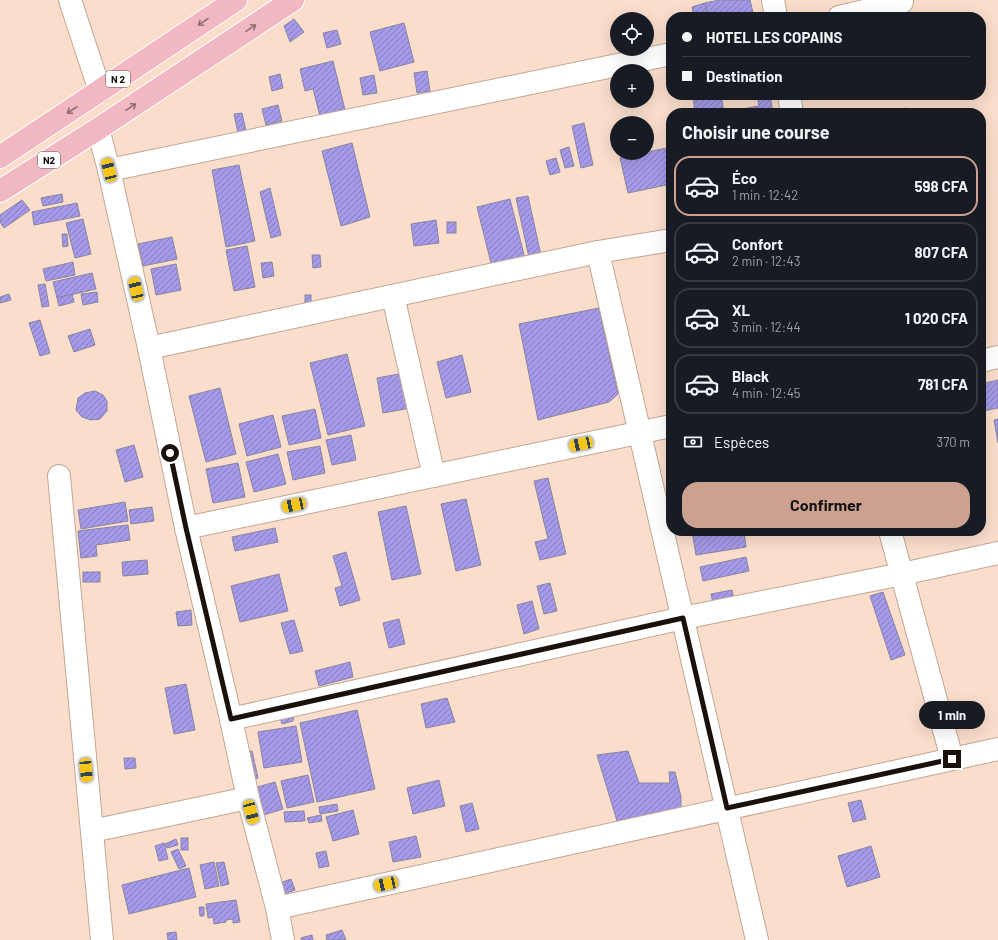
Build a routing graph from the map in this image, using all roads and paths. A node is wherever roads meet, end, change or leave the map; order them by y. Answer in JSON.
{"nodes":[{"id":1,"x":70,"y":0,"type":"edge"},
{"id":2,"x":236,"y":0,"type":"edge"},
{"id":3,"x":293,"y":0,"type":"edge"},
{"id":4,"x":773,"y":0,"type":"edge"},
{"id":5,"x":902,"y":2,"type":"dead end"},
{"id":6,"x":775,"y":12,"type":"edge"},
{"id":7,"x":860,"y":12,"type":"edge"},
{"id":8,"x":666,"y":55,"type":"edge"},
{"id":9,"x":100,"y":91,"type":"junction"},
{"id":10,"x":98,"y":129,"type":"junction"},
{"id":11,"x":0,"y":157,"type":"edge"},
{"id":12,"x":109,"y":170,"type":"junction"},
{"id":13,"x":0,"y":191,"type":"edge"},
{"id":14,"x":666,"y":241,"type":"edge"},
{"id":15,"x":598,"y":252,"type":"junction"},
{"id":16,"x":393,"y":296,"type":"junction"},
{"id":17,"x":149,"y":348,"type":"junction"},
{"id":18,"x":998,"y":357,"type":"edge"},
{"id":19,"x":986,"y":360,"type":"edge"},
{"id":20,"x":666,"y":427,"type":"edge"},
{"id":21,"x":640,"y":432,"type":"junction"},
{"id":22,"x":59,"y":476,"type":"dead end"},
{"id":23,"x":434,"y":476,"type":"junction"},
{"id":24,"x":186,"y":528,"type":"junction"},
{"id":25,"x":891,"y":536,"type":"edge"},
{"id":26,"x":998,"y":553,"type":"edge"},
{"id":27,"x":902,"y":574,"type":"junction"},
{"id":28,"x":683,"y":618,"type":"junction"},
{"id":29,"x":231,"y":719,"type":"junction"},
{"id":30,"x":998,"y":749,"type":"edge"},
{"id":31,"x":952,"y":759,"type":"junction"},
{"id":32,"x":248,"y":798,"type":"junction"},
{"id":33,"x":727,"y":808,"type":"junction"},
{"id":34,"x":92,"y":832,"type":"junction"},
{"id":35,"x":277,"y":908,"type":"junction"},
{"id":36,"x":102,"y":940,"type":"edge"},
{"id":37,"x":283,"y":940,"type":"edge"},
{"id":38,"x":757,"y":940,"type":"edge"}],
"edges":[{"from":1,"to":9,"type":"street"},
{"from":2,"to":9,"type":"highway","number":"N 2","one_way":true},
{"from":10,"to":3,"type":"highway","one_way":true},
{"from":4,"to":6,"type":"street"},
{"from":5,"to":7,"type":"street"},
{"from":8,"to":12,"type":"street"},
{"from":9,"to":11,"type":"highway","number":"N 2","one_way":true},
{"from":10,"to":12,"type":"street"},
{"from":10,"to":13,"type":"highway","number":"N2"},
{"from":12,"to":17,"type":"street"},
{"from":14,"to":15,"type":"street"},
{"from":15,"to":16,"type":"street"},
{"from":15,"to":21,"type":"street"},
{"from":16,"to":17,"type":"street"},
{"from":16,"to":23,"type":"street"},
{"from":17,"to":24,"type":"street"},
{"from":18,"to":19,"type":"street"},
{"from":20,"to":21,"type":"street"},
{"from":21,"to":23,"type":"street"},
{"from":21,"to":28,"type":"street"},
{"from":22,"to":34,"type":"street"},
{"from":23,"to":24,"type":"street"},
{"from":24,"to":29,"type":"street"},
{"from":25,"to":27,"type":"street"},
{"from":26,"to":27,"type":"street"},
{"from":27,"to":28,"type":"street"},
{"from":27,"to":31,"type":"street"},
{"from":28,"to":29,"type":"street"},
{"from":28,"to":33,"type":"street"},
{"from":29,"to":32,"type":"street"},
{"from":30,"to":31,"type":"street"},
{"from":31,"to":33,"type":"street"},
{"from":32,"to":34,"type":"street"},
{"from":32,"to":35,"type":"street"},
{"from":33,"to":35,"type":"street"},
{"from":33,"to":38,"type":"street"},
{"from":34,"to":36,"type":"street"},
{"from":35,"to":37,"type":"street"}]}
